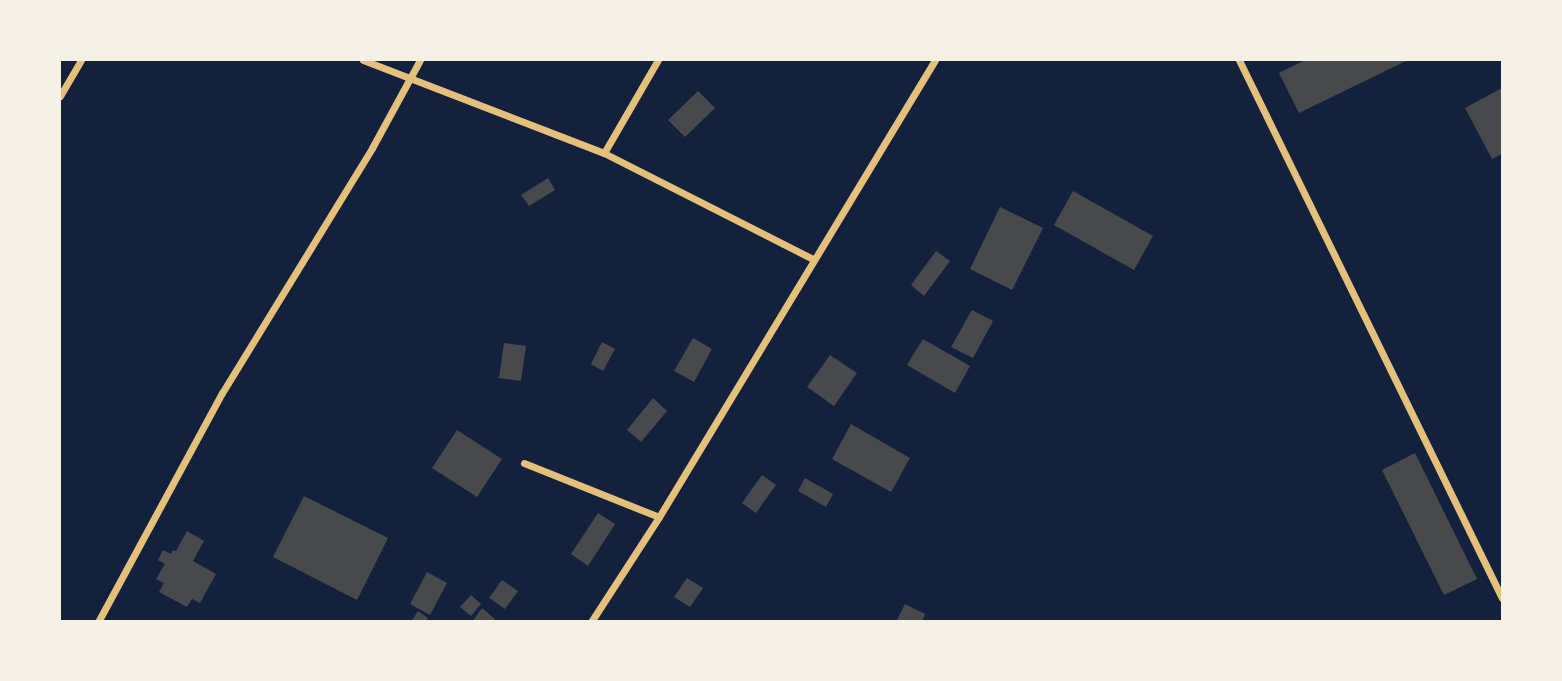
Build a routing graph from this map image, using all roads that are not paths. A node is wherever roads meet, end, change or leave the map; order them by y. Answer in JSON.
{"nodes":[{"id":1,"x":81,"y":60,"type":"edge"},
{"id":2,"x":363,"y":60,"type":"edge"},
{"id":3,"x":421,"y":60,"type":"edge"},
{"id":4,"x":658,"y":60,"type":"edge"},
{"id":5,"x":935,"y":60,"type":"edge"},
{"id":6,"x":1239,"y":60,"type":"edge"},
{"id":7,"x":408,"y":79,"type":"junction"},
{"id":8,"x":60,"y":96,"type":"edge"},
{"id":9,"x":604,"y":153,"type":"junction"},
{"id":10,"x":813,"y":259,"type":"junction"},
{"id":11,"x":524,"y":463,"type":"dead end"},
{"id":12,"x":659,"y":517,"type":"junction"},
{"id":13,"x":1503,"y":598,"type":"edge"},
{"id":14,"x":98,"y":621,"type":"edge"},
{"id":15,"x":591,"y":621,"type":"edge"}],
"edges":[{"from":1,"to":8,"type":"street"},
{"from":2,"to":7,"type":"street"},
{"from":3,"to":7,"type":"street"},
{"from":4,"to":9,"type":"street"},
{"from":5,"to":10,"type":"street"},
{"from":6,"to":13,"type":"street"},
{"from":7,"to":9,"type":"street"},
{"from":7,"to":14,"type":"street"},
{"from":9,"to":10,"type":"street"},
{"from":10,"to":12,"type":"street"},
{"from":11,"to":12,"type":"street"},
{"from":12,"to":15,"type":"street"}]}
